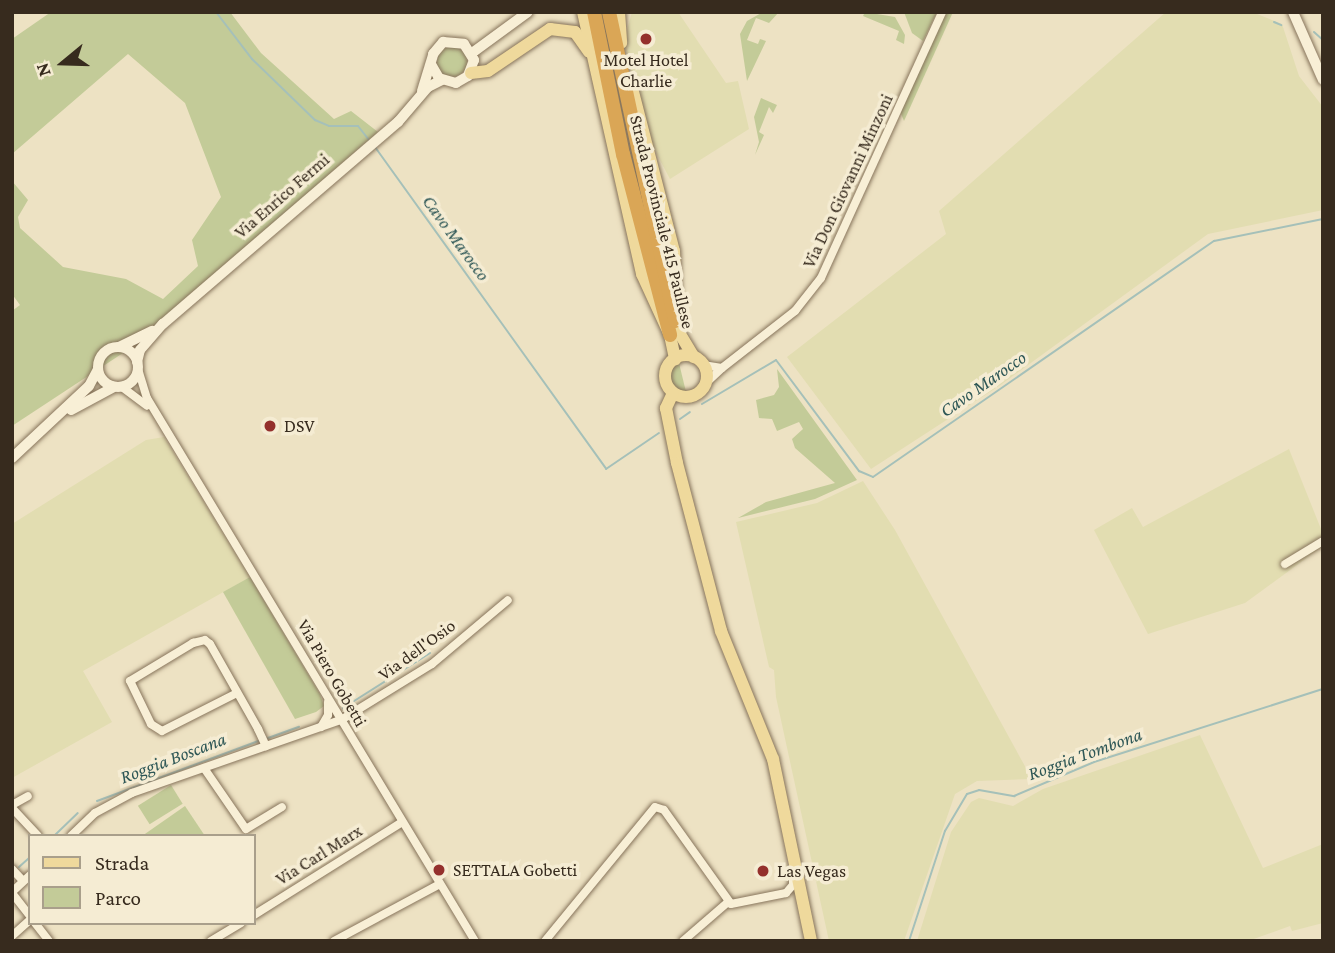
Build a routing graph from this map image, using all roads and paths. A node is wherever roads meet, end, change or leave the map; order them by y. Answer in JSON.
{"nodes":[{"id":1,"x":528,"y":12,"type":"edge"},
{"id":2,"x":619,"y":12,"type":"edge"},
{"id":3,"x":942,"y":12,"type":"edge"},
{"id":4,"x":595,"y":13,"type":"edge"},
{"id":5,"x":1294,"y":16,"type":"edge"},
{"id":6,"x":472,"y":53,"type":"junction"},
{"id":7,"x":594,"y":60,"type":"junction"},
{"id":8,"x":431,"y":64,"type":"junction"},
{"id":9,"x":471,"y":73,"type":"junction"},
{"id":10,"x":442,"y":80,"type":"junction"},
{"id":11,"x":1323,"y":80,"type":"edge"},
{"id":12,"x":421,"y":94,"type":"junction"},
{"id":13,"x":163,"y":324,"type":"junction"},
{"id":14,"x":673,"y":332,"type":"junction"},
{"id":15,"x":119,"y":347,"type":"junction"},
{"id":16,"x":675,"y":359,"type":"junction"},
{"id":17,"x":698,"y":361,"type":"junction"},
{"id":18,"x":138,"y":366,"type":"junction"},
{"id":19,"x":722,"y":368,"type":"junction"},
{"id":20,"x":98,"y":369,"type":"junction"},
{"id":21,"x":706,"y":383,"type":"junction"},
{"id":22,"x":118,"y":387,"type":"junction"},
{"id":23,"x":673,"y":393,"type":"junction"},
{"id":24,"x":161,"y":421,"type":"junction"},
{"id":25,"x":49,"y":426,"type":"junction"},
{"id":26,"x":12,"y":458,"type":"edge"},
{"id":27,"x":1323,"y":541,"type":"edge"},
{"id":28,"x":1285,"y":564,"type":"dead end"},
{"id":29,"x":508,"y":600,"type":"dead end"},
{"id":30,"x":237,"y":693,"type":"junction"},
{"id":31,"x":325,"y":693,"type":"junction"},
{"id":32,"x":341,"y":720,"type":"junction"},
{"id":33,"x":321,"y":727,"type":"junction"},
{"id":34,"x":266,"y":746,"type":"junction"},
{"id":35,"x":204,"y":768,"type":"junction"},
{"id":36,"x":28,"y":796,"type":"dead end"},
{"id":37,"x":12,"y":807,"type":"edge"},
{"id":38,"x":282,"y":807,"type":"dead end"},
{"id":39,"x":402,"y":822,"type":"junction"},
{"id":40,"x":35,"y":834,"type":"edge"},
{"id":41,"x":74,"y":834,"type":"edge"},
{"id":42,"x":792,"y":848,"type":"junction"},
{"id":43,"x":12,"y":869,"type":"edge"},
{"id":44,"x":27,"y":878,"type":"edge"},
{"id":45,"x":440,"y":884,"type":"junction"},
{"id":46,"x":12,"y":893,"type":"edge"},
{"id":47,"x":786,"y":893,"type":"junction"},
{"id":48,"x":728,"y":902,"type":"junction"},
{"id":49,"x":256,"y":914,"type":"edge"},
{"id":50,"x":28,"y":915,"type":"edge"},
{"id":51,"x":28,"y":920,"type":"edge"},
{"id":52,"x":37,"y":925,"type":"edge"},
{"id":53,"x":238,"y":925,"type":"edge"},
{"id":54,"x":12,"y":936,"type":"edge"},
{"id":55,"x":49,"y":941,"type":"edge"},
{"id":56,"x":211,"y":941,"type":"edge"},
{"id":57,"x":334,"y":941,"type":"edge"},
{"id":58,"x":475,"y":941,"type":"edge"},
{"id":59,"x":545,"y":941,"type":"edge"},
{"id":60,"x":683,"y":941,"type":"edge"},
{"id":61,"x":811,"y":941,"type":"edge"}],
"edges":[{"from":1,"to":6,"type":"main road"},
{"from":2,"to":14,"type":"main road"},
{"from":3,"to":19,"type":"street","name":"Via Don Giovanni Minzoni"},
{"from":4,"to":7,"type":"main road"},
{"from":4,"to":14,"type":"highway","name":"Strada Provinciale 415 Paullese"},
{"from":5,"to":11,"type":"main road"},
{"from":6,"to":8,"type":"main road"},
{"from":6,"to":9,"type":"main road"},
{"from":7,"to":9,"type":"main road"},
{"from":7,"to":14,"type":"main road"},
{"from":8,"to":10,"type":"main road"},
{"from":8,"to":12,"type":"main road","name":"Via Enrico Fermi"},
{"from":9,"to":10,"type":"main road"},
{"from":10,"to":12,"type":"main road","name":"Via Enrico Fermi"},
{"from":12,"to":13,"type":"main road","name":"Via Enrico Fermi"},
{"from":13,"to":15,"type":"main road"},
{"from":13,"to":18,"type":"main road"},
{"from":14,"to":16,"type":"main road","name":"Strada Provinciale 415 Paullese"},
{"from":14,"to":17,"type":"main road","name":"Strada Provinciale 415 Paullese"},
{"from":15,"to":18,"type":"main road"},
{"from":15,"to":20,"type":"main road"},
{"from":16,"to":17,"type":"main road"},
{"from":16,"to":23,"type":"main road"},
{"from":17,"to":19,"type":"street"},
{"from":17,"to":21,"type":"main road"},
{"from":18,"to":22,"type":"main road"},
{"from":18,"to":24,"type":"street"},
{"from":19,"to":21,"type":"street","name":"Via Don Giovanni Minzoni"},
{"from":20,"to":22,"type":"main road"},
{"from":20,"to":25,"type":"main road"},
{"from":21,"to":23,"type":"main road"},
{"from":22,"to":24,"type":"street"},
{"from":22,"to":25,"type":"main road"},
{"from":23,"to":42,"type":"main road"},
{"from":24,"to":31,"type":"street","name":"Via Piero Gobetti"},
{"from":25,"to":26,"type":"main road"},
{"from":27,"to":28,"type":"street"},
{"from":29,"to":32,"type":"street","name":"Via dell'Osio"},
{"from":30,"to":30,"type":"street"},
{"from":30,"to":34,"type":"street"},
{"from":31,"to":32,"type":"street","name":"Via Piero Gobetti"},
{"from":31,"to":33,"type":"street"},
{"from":32,"to":33,"type":"street","name":"Via dell'Osio"},
{"from":32,"to":39,"type":"street","name":"Via Piero Gobetti"},
{"from":33,"to":34,"type":"street","name":"Via dell'Osio"},
{"from":34,"to":35,"type":"street","name":"Via dell'Osio"},
{"from":35,"to":38,"type":"street"},
{"from":35,"to":41,"type":"street","name":"Via dell'Osio"},
{"from":36,"to":37,"type":"street"},
{"from":37,"to":40,"type":"street"},
{"from":39,"to":45,"type":"street","name":"Via Piero Gobetti"},
{"from":39,"to":49,"type":"street","name":"Via Carl Marx"},
{"from":42,"to":47,"type":"street"},
{"from":42,"to":61,"type":"main road"},
{"from":43,"to":44,"type":"street"},
{"from":44,"to":46,"type":"street"},
{"from":45,"to":57,"type":"street"},
{"from":45,"to":58,"type":"street","name":"Via Piero Gobetti"},
{"from":46,"to":50,"type":"street"},
{"from":47,"to":48,"type":"street"},
{"from":47,"to":61,"type":"street"},
{"from":48,"to":59,"type":"street"},
{"from":48,"to":60,"type":"street"},
{"from":51,"to":54,"type":"street"},
{"from":52,"to":55,"type":"street"},
{"from":53,"to":56,"type":"street"}]}
